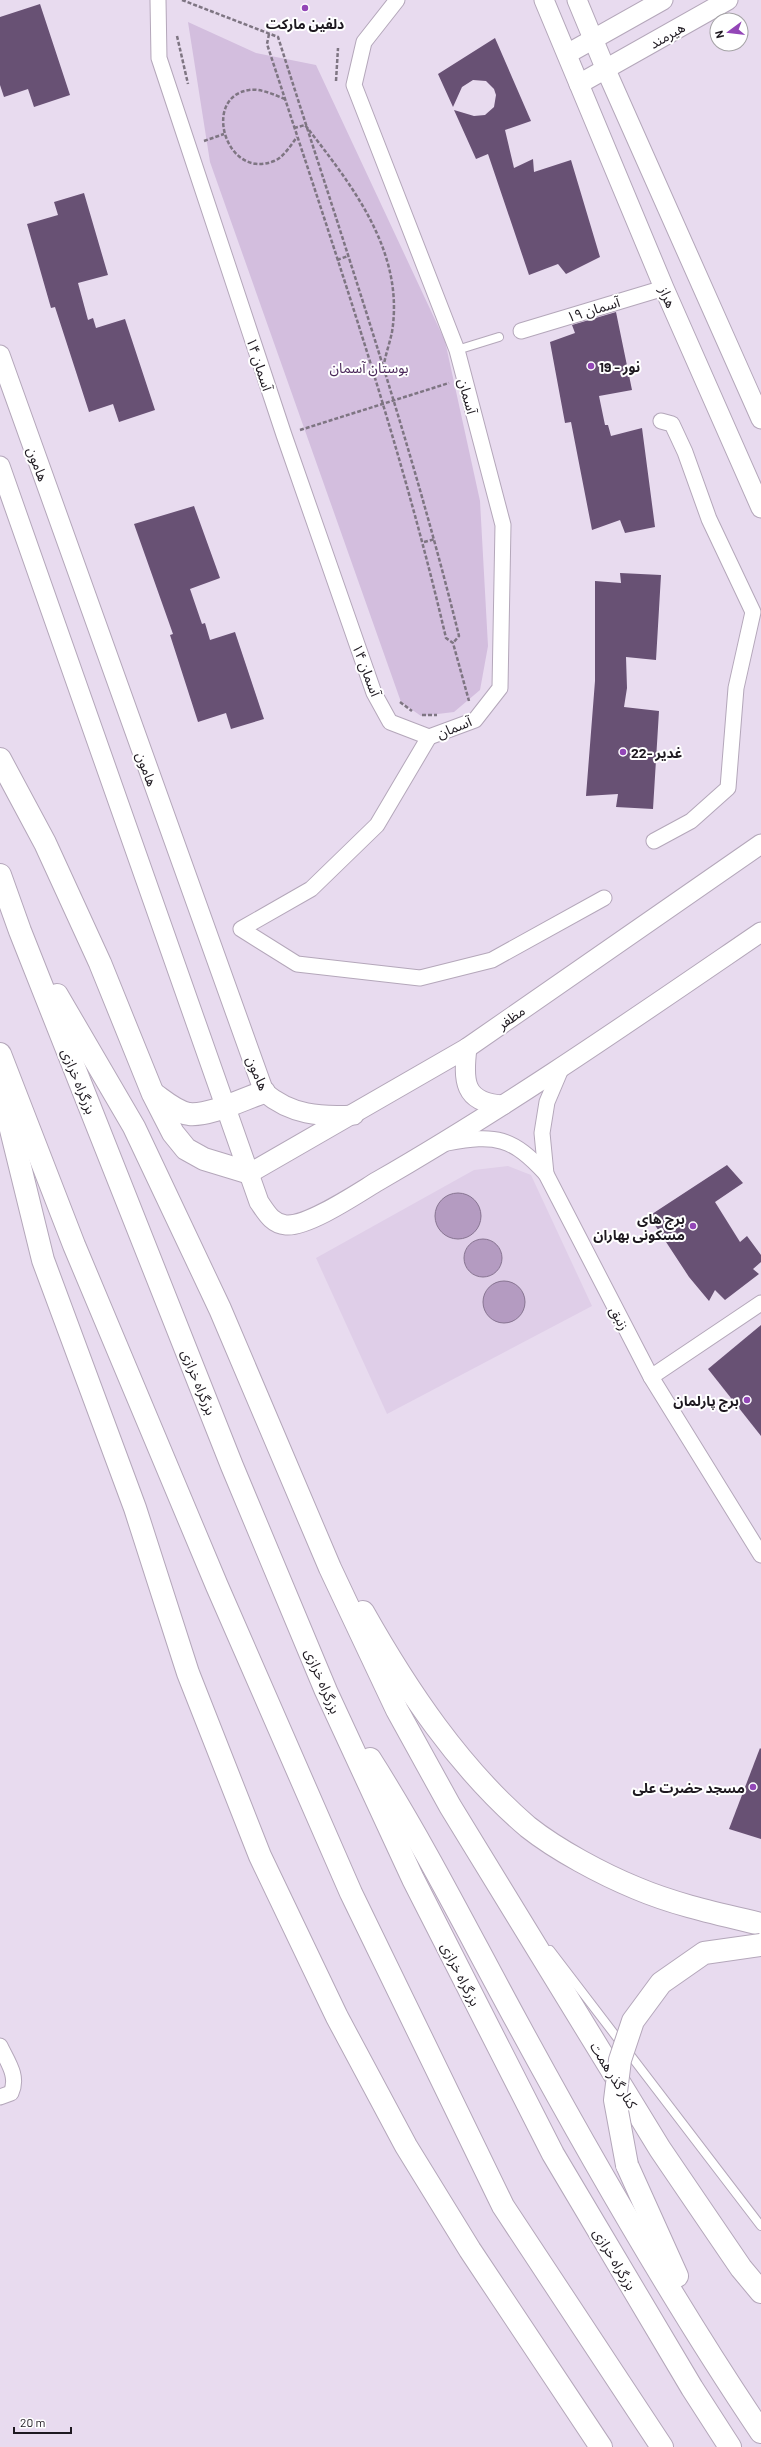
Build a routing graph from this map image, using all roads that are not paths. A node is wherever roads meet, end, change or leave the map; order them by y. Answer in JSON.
{"nodes":[{"id":1,"x":158,"y":0,"type":"edge"},
{"id":2,"x":397,"y":0,"type":"edge"},
{"id":3,"x":544,"y":0,"type":"edge"},
{"id":4,"x":578,"y":0,"type":"edge"},
{"id":5,"x":662,"y":0,"type":"edge"},
{"id":6,"x":728,"y":0,"type":"edge"},
{"id":7,"x":595,"y":40,"type":"junction"},
{"id":8,"x":567,"y":54,"type":"junction"},
{"id":9,"x":606,"y":70,"type":"junction"},
{"id":10,"x":579,"y":84,"type":"junction"},
{"id":11,"x":664,"y":288,"type":"junction"},
{"id":12,"x":522,"y":331,"type":"dead end"},
{"id":13,"x":499,"y":337,"type":"dead end"},
{"id":14,"x":456,"y":350,"type":"junction"},
{"id":15,"x":0,"y":355,"type":"edge"},
{"id":16,"x":761,"y":420,"type":"edge"},
{"id":17,"x":661,"y":421,"type":"dead end"},
{"id":18,"x":0,"y":466,"type":"edge"},
{"id":19,"x":761,"y":508,"type":"edge"},
{"id":20,"x":758,"y":610,"type":"edge"},
{"id":21,"x":390,"y":722,"type":"joint"},
{"id":22,"x":429,"y":737,"type":"junction"},
{"id":23,"x":0,"y":760,"type":"edge"},
{"id":24,"x":654,"y":841,"type":"dead end"},
{"id":25,"x":761,"y":844,"type":"edge"},
{"id":26,"x":0,"y":875,"type":"edge"},
{"id":27,"x":604,"y":898,"type":"dead end"},
{"id":28,"x":20,"y":931,"type":"junction"},
{"id":29,"x":761,"y":932,"type":"edge"},
{"id":30,"x":467,"y":1048,"type":"junction"},
{"id":31,"x":0,"y":1054,"type":"edge"},
{"id":32,"x":561,"y":1069,"type":"junction"},
{"id":33,"x":0,"y":1084,"type":"edge"},
{"id":34,"x":264,"y":1092,"type":"junction"},
{"id":35,"x":153,"y":1094,"type":"junction"},
{"id":36,"x":226,"y":1105,"type":"junction"},
{"id":37,"x":503,"y":1106,"type":"junction"},
{"id":38,"x":354,"y":1115,"type":"junction"},
{"id":39,"x":445,"y":1143,"type":"junction"},
{"id":40,"x":250,"y":1173,"type":"junction"},
{"id":41,"x":546,"y":1174,"type":"junction"},
{"id":42,"x":761,"y":1303,"type":"edge"},
{"id":43,"x":651,"y":1377,"type":"junction"},
{"id":44,"x":294,"y":1485,"type":"junction"},
{"id":45,"x":761,"y":1555,"type":"edge"},
{"id":46,"x":326,"y":1691,"type":"junction"},
{"id":47,"x":494,"y":1878,"type":"junction"},
{"id":48,"x":761,"y":1924,"type":"edge"},
{"id":49,"x":761,"y":1946,"type":"edge"},
{"id":50,"x":0,"y":2046,"type":"edge"},
{"id":51,"x":0,"y":2097,"type":"edge"},
{"id":52,"x":761,"y":2226,"type":"edge"},
{"id":53,"x":741,"y":2268,"type":"junction"},
{"id":54,"x":761,"y":2289,"type":"edge"},
{"id":55,"x":761,"y":2292,"type":"edge"},
{"id":56,"x":720,"y":2372,"type":"junction"},
{"id":57,"x":761,"y":2432,"type":"edge"},
{"id":58,"x":601,"y":2447,"type":"edge"},
{"id":59,"x":662,"y":2447,"type":"edge"},
{"id":60,"x":730,"y":2447,"type":"edge"}],
"edges":[{"from":1,"to":21,"type":"street","name":"آسمان ۱۴"},
{"from":2,"to":14,"type":"street","name":"آسمان"},
{"from":3,"to":8,"type":"street","name":"هراز"},
{"from":4,"to":7,"type":"street"},
{"from":5,"to":7,"type":"street"},
{"from":6,"to":9,"type":"street","name":"هیرمند"},
{"from":7,"to":8,"type":"street"},
{"from":7,"to":9,"type":"street"},
{"from":8,"to":10,"type":"street","name":"هراز"},
{"from":9,"to":10,"type":"street"},
{"from":9,"to":16,"type":"street"},
{"from":10,"to":11,"type":"street","name":"هراز"},
{"from":11,"to":12,"type":"street","name":"آسمان ۱۹"},
{"from":11,"to":19,"type":"street","name":"هراز"},
{"from":13,"to":14,"type":"lane"},
{"from":14,"to":22,"type":"street","name":"آسمان"},
{"from":15,"to":34,"type":"street","name":"هامون"},
{"from":17,"to":20,"type":"street"},
{"from":18,"to":36,"type":"street"},
{"from":20,"to":24,"type":"street"},
{"from":21,"to":22,"type":"street","name":"آسمان"},
{"from":22,"to":27,"type":"street"},
{"from":23,"to":35,"type":"highway"},
{"from":25,"to":30,"type":"street","name":"مظفر"},
{"from":26,"to":28,"type":"highway","name":"بزرگراه خرازی"},
{"from":28,"to":44,"type":"highway"},
{"from":28,"to":46,"type":"highway","name":"بزرگراه خرازی"},
{"from":29,"to":32,"type":"street"},
{"from":30,"to":37,"type":"street"},
{"from":30,"to":38,"type":"street","name":"مظفر"},
{"from":31,"to":59,"type":"highway"},
{"from":32,"to":37,"type":"street"},
{"from":32,"to":41,"type":"street"},
{"from":33,"to":58,"type":"highway"},
{"from":34,"to":36,"type":"highway"},
{"from":34,"to":38,"type":"street","name":"هامون"},
{"from":35,"to":36,"type":"highway"},
{"from":35,"to":40,"type":"highway"},
{"from":36,"to":40,"type":"street"},
{"from":37,"to":39,"type":"street"},
{"from":38,"to":40,"type":"street","name":"مظفر"},
{"from":39,"to":40,"type":"street"},
{"from":39,"to":41,"type":"street","name":"زنبق"},
{"from":41,"to":43,"type":"street","name":"زنبق"},
{"from":42,"to":43,"type":"street"},
{"from":43,"to":45,"type":"street","name":"زنبق"},
{"from":44,"to":47,"type":"highway","name":"کنار گذر همت"},
{"from":44,"to":48,"type":"highway"},
{"from":46,"to":56,"type":"highway"},
{"from":46,"to":60,"type":"highway","name":"بزرگراه خرازی"},
{"from":47,"to":52,"type":"lane"},
{"from":47,"to":53,"type":"highway","name":"کنار گذر همت"},
{"from":49,"to":56,"type":"highway","bridge":true},
{"from":50,"to":51,"type":"street"},
{"from":53,"to":54,"type":"lane"},
{"from":53,"to":55,"type":"highway","name":"کنار گذر همت"},
{"from":56,"to":57,"type":"highway"}]}
